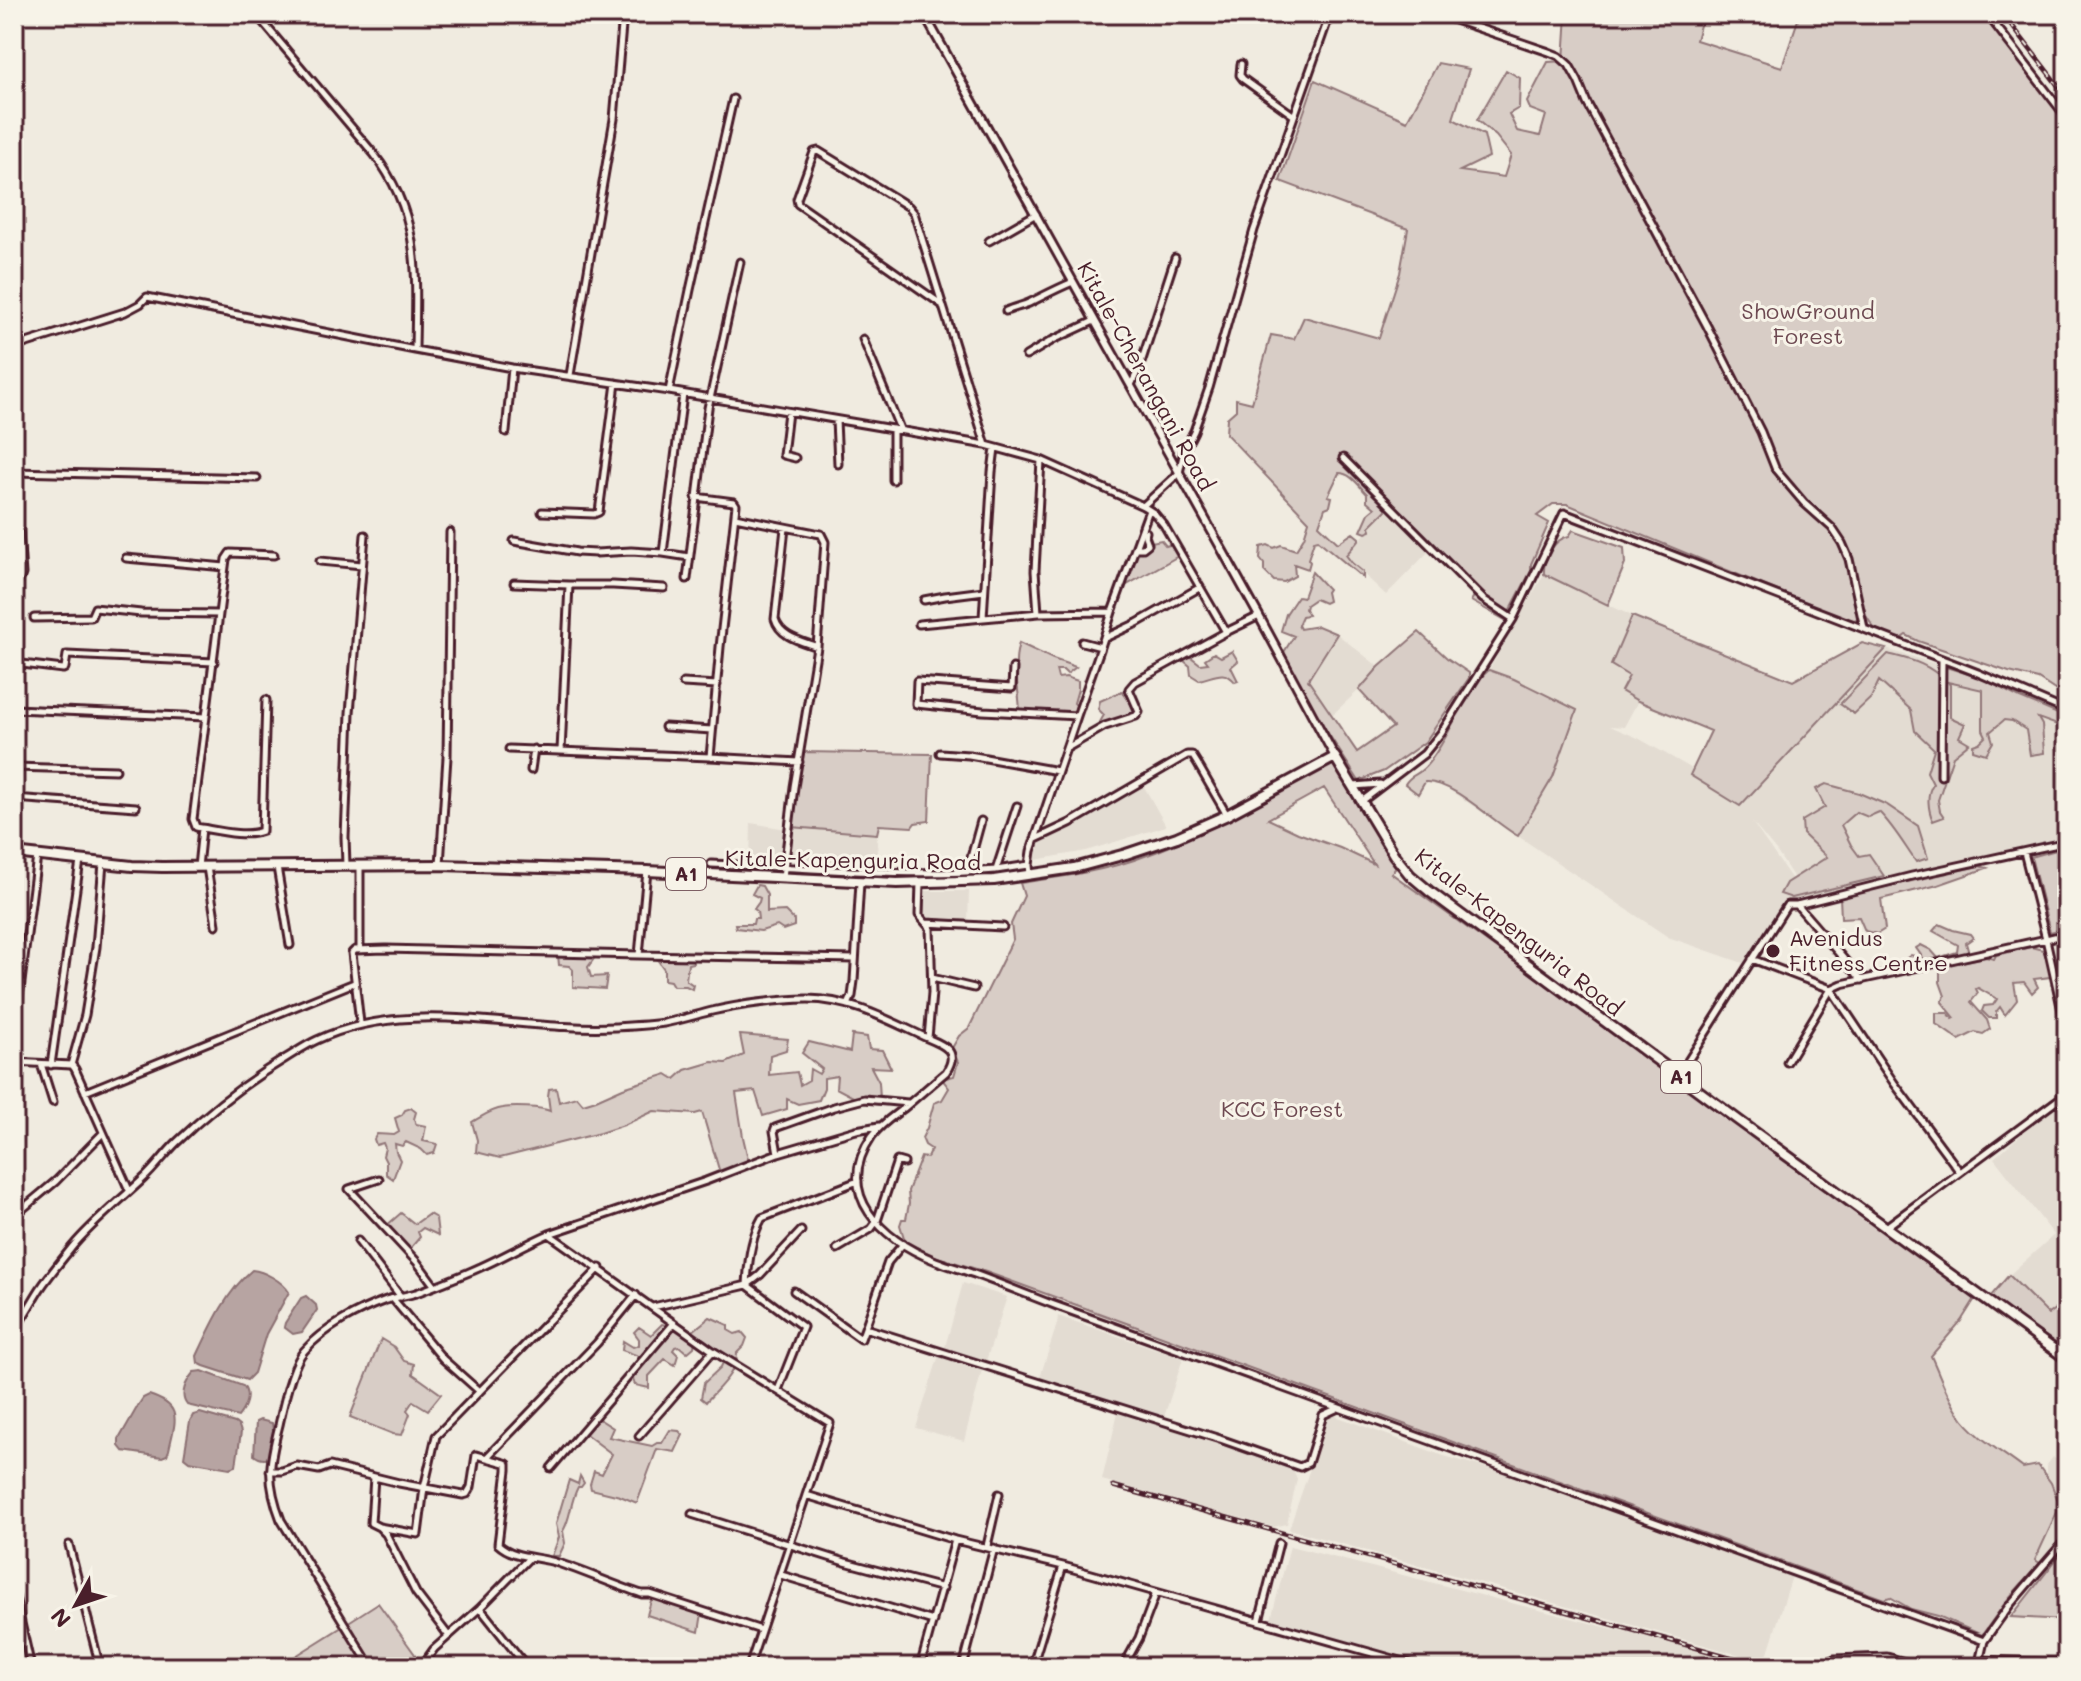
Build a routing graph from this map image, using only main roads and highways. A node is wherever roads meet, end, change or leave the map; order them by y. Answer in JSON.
{"nodes":[{"id":1,"x":924,"y":14,"type":"edge"},
{"id":2,"x":1335,"y":757,"type":"junction"},
{"id":3,"x":16,"y":854,"type":"edge"},
{"id":4,"x":2067,"y":1359,"type":"edge"}],
"edges":[{"from":1,"to":2,"type":"main road","name":"Kitale-Cherangani Road"},
{"from":2,"to":3,"type":"highway","name":"Kitale-Kapenguria Road","number":"A1"},
{"from":2,"to":4,"type":"highway","name":"Kitale-Kapenguria Road","number":"A1"}]}
